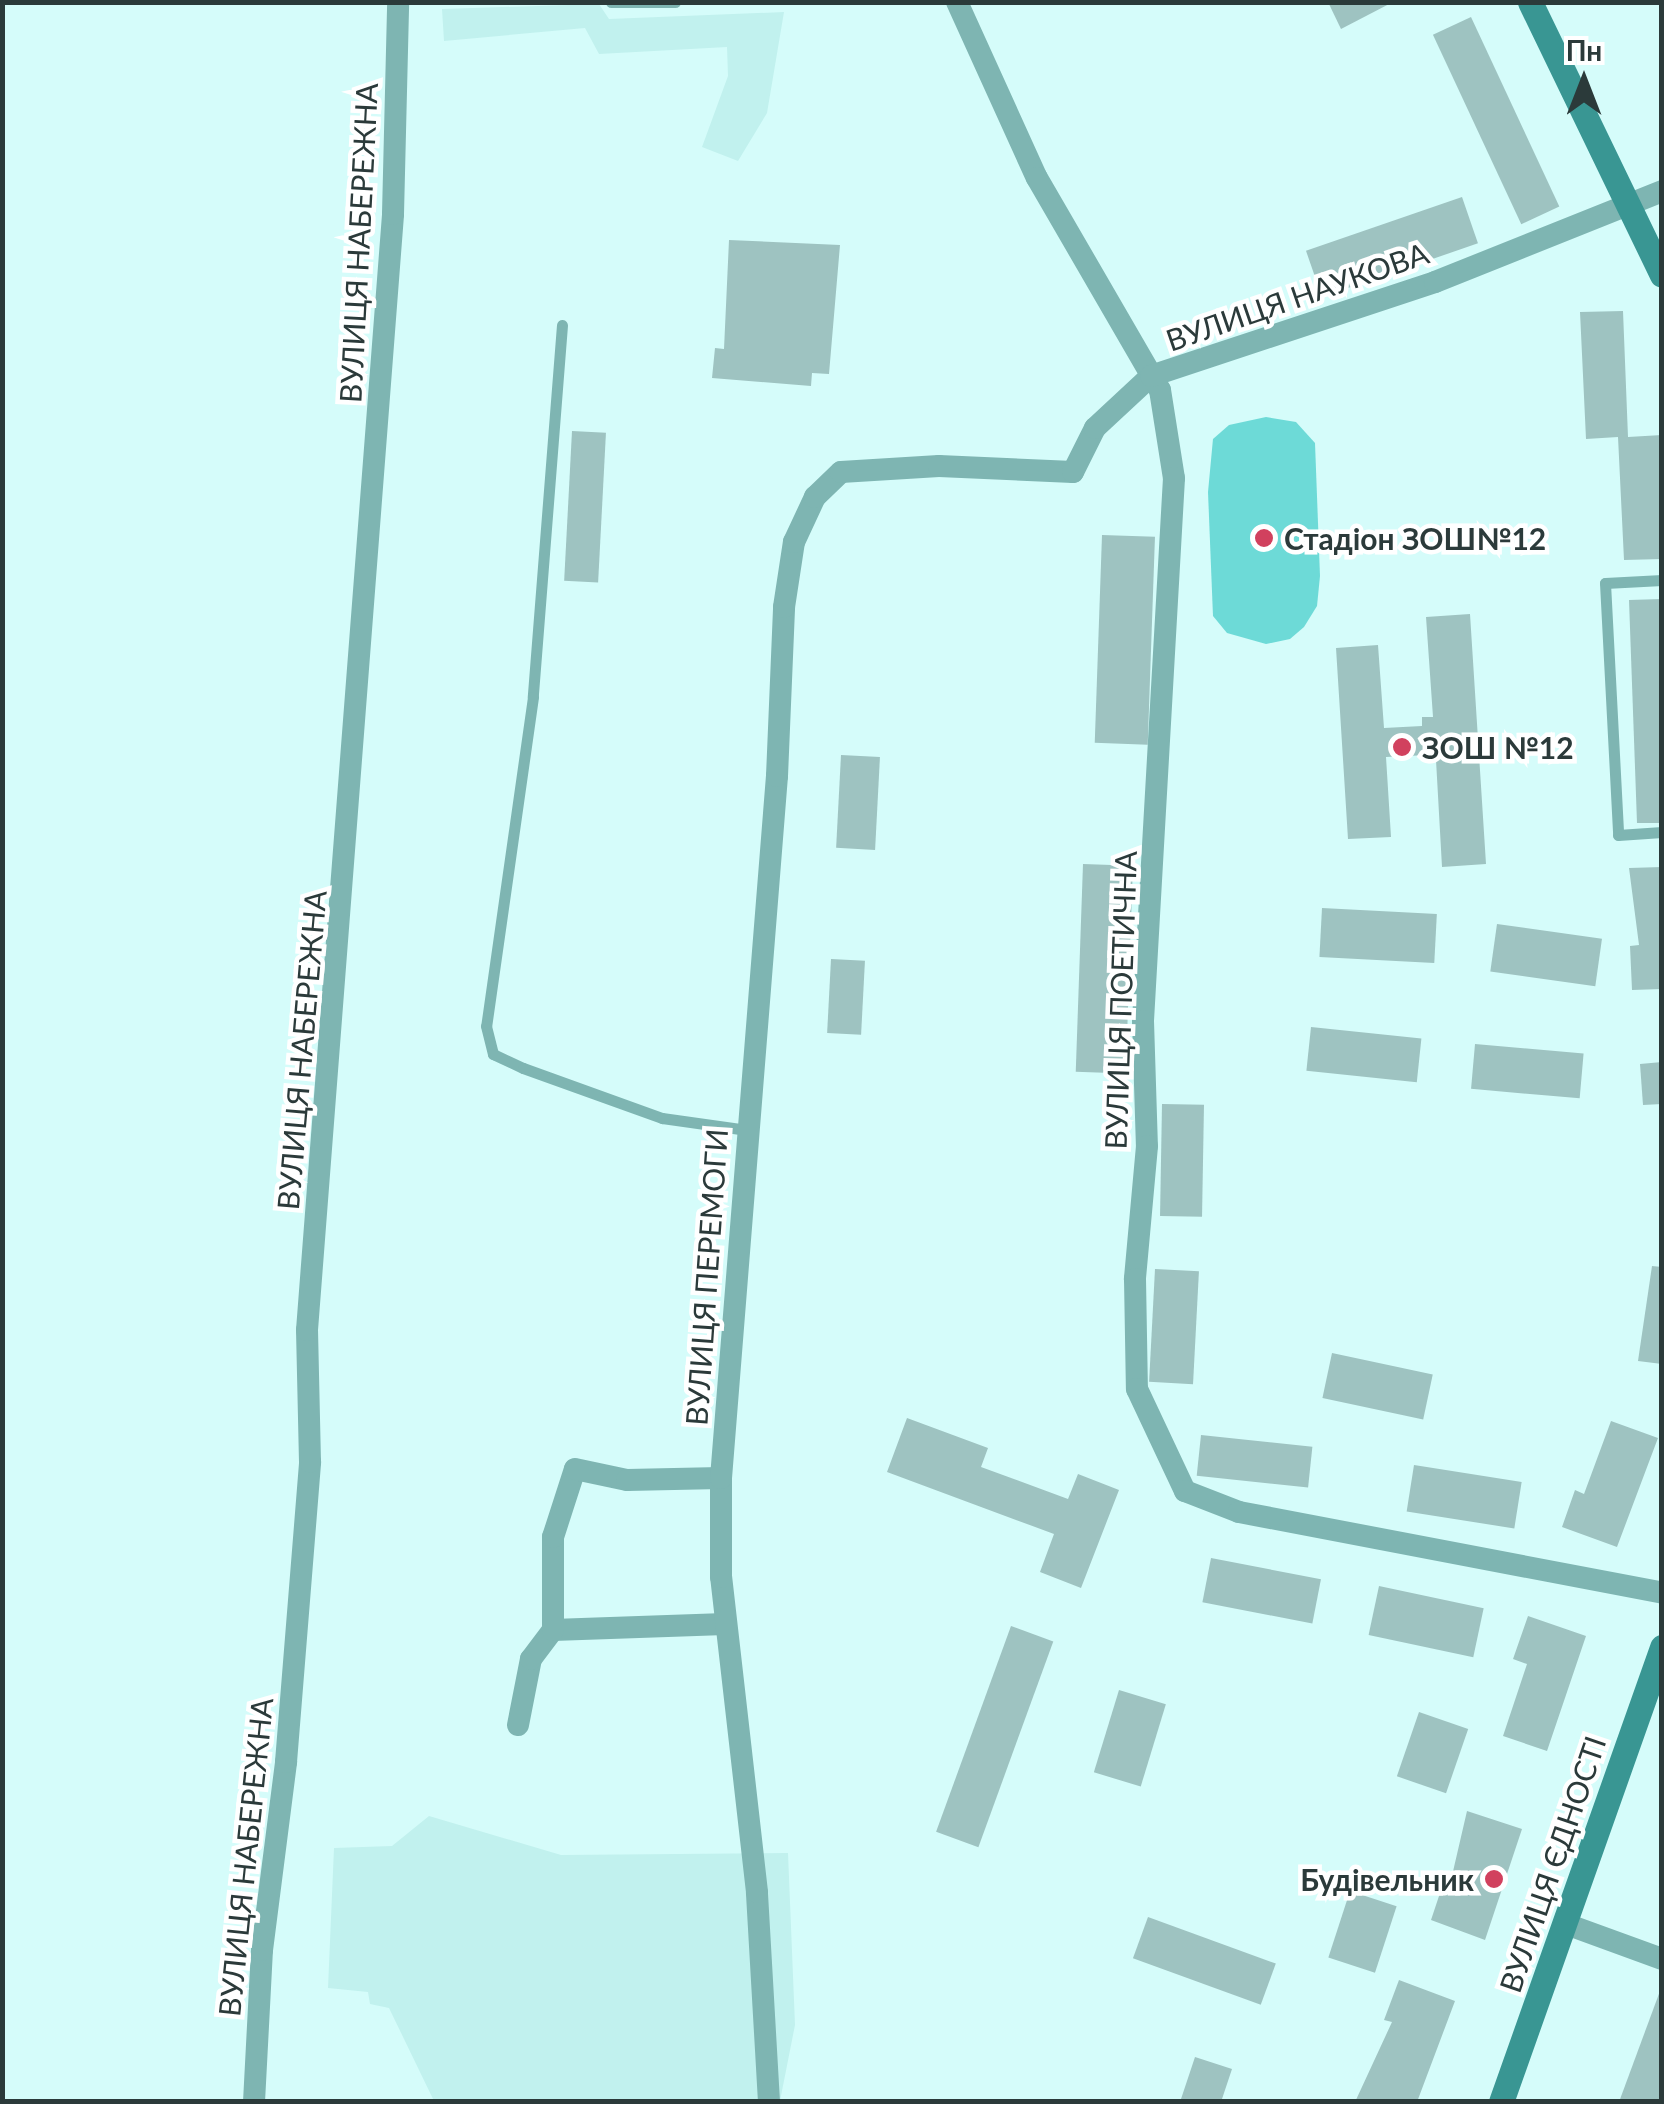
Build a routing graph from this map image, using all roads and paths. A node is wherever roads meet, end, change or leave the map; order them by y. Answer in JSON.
{"nodes":[{"id":1,"x":398,"y":2,"type":"edge"},
{"id":2,"x":611,"y":2,"type":"edge"},
{"id":3,"x":676,"y":2,"type":"edge"},
{"id":4,"x":1530,"y":2,"type":"edge"},
{"id":5,"x":966,"y":6,"type":"edge"},
{"id":6,"x":1662,"y":191,"type":"edge"},
{"id":7,"x":1628,"y":205,"type":"junction"},
{"id":8,"x":1662,"y":275,"type":"edge"},
{"id":9,"x":562,"y":325,"type":"dead end"},
{"id":10,"x":1151,"y":376,"type":"junction"},
{"id":11,"x":841,"y":472,"type":"joint"},
{"id":12,"x":1662,"y":580,"type":"edge"},
{"id":13,"x":1662,"y":832,"type":"edge"},
{"id":14,"x":747,"y":1130,"type":"junction"},
{"id":15,"x":722,"y":1478,"type":"junction"},
{"id":16,"x":1662,"y":1592,"type":"edge"},
{"id":17,"x":726,"y":1624,"type":"junction"},
{"id":18,"x":554,"y":1630,"type":"junction"},
{"id":19,"x":1662,"y":1647,"type":"edge"},
{"id":20,"x":518,"y":1725,"type":"dead end"},
{"id":21,"x":1566,"y":1924,"type":"junction"},
{"id":22,"x":1662,"y":1959,"type":"edge"},
{"id":23,"x":254,"y":2102,"type":"edge"},
{"id":24,"x":768,"y":2102,"type":"edge"},
{"id":25,"x":1501,"y":2102,"type":"edge"}],
"edges":[{"from":1,"to":23,"type":"street","name":"ВУЛИЦЯ НАБЕРЕЖНА"},
{"from":2,"to":3,"type":"lane"},
{"from":4,"to":7,"type":"street"},
{"from":5,"to":10,"type":"street","name":"ВУЛИЦЯ ПОЕТИЧНА"},
{"from":6,"to":7,"type":"street","name":"ВУЛИЦЯ НАУКОВА"},
{"from":7,"to":8,"type":"street"},
{"from":7,"to":10,"type":"street","name":"ВУЛИЦЯ НАУКОВА"},
{"from":9,"to":14,"type":"lane"},
{"from":10,"to":11,"type":"street","name":"ВУЛИЦЯ НАУКОВА"},
{"from":10,"to":16,"type":"street","name":"ВУЛИЦЯ ПОЕТИЧНА"},
{"from":11,"to":14,"type":"street","name":"ВУЛИЦЯ ПЕРЕМОГИ"},
{"from":12,"to":13,"type":"lane"},
{"from":14,"to":15,"type":"street","name":"ВУЛИЦЯ ПЕРЕМОГИ"},
{"from":15,"to":17,"type":"street","name":"ВУЛИЦЯ ПЕРЕМОГИ"},
{"from":15,"to":18,"type":"street"},
{"from":17,"to":18,"type":"street"},
{"from":17,"to":24,"type":"street","name":"ВУЛИЦЯ ПЕРЕМОГИ"},
{"from":18,"to":20,"type":"street"},
{"from":19,"to":21,"type":"street","name":"ВУЛИЦЯ ЄДНОСТІ"},
{"from":21,"to":22,"type":"street"},
{"from":21,"to":25,"type":"street","name":"ВУЛИЦЯ ЄДНОСТІ"}]}
